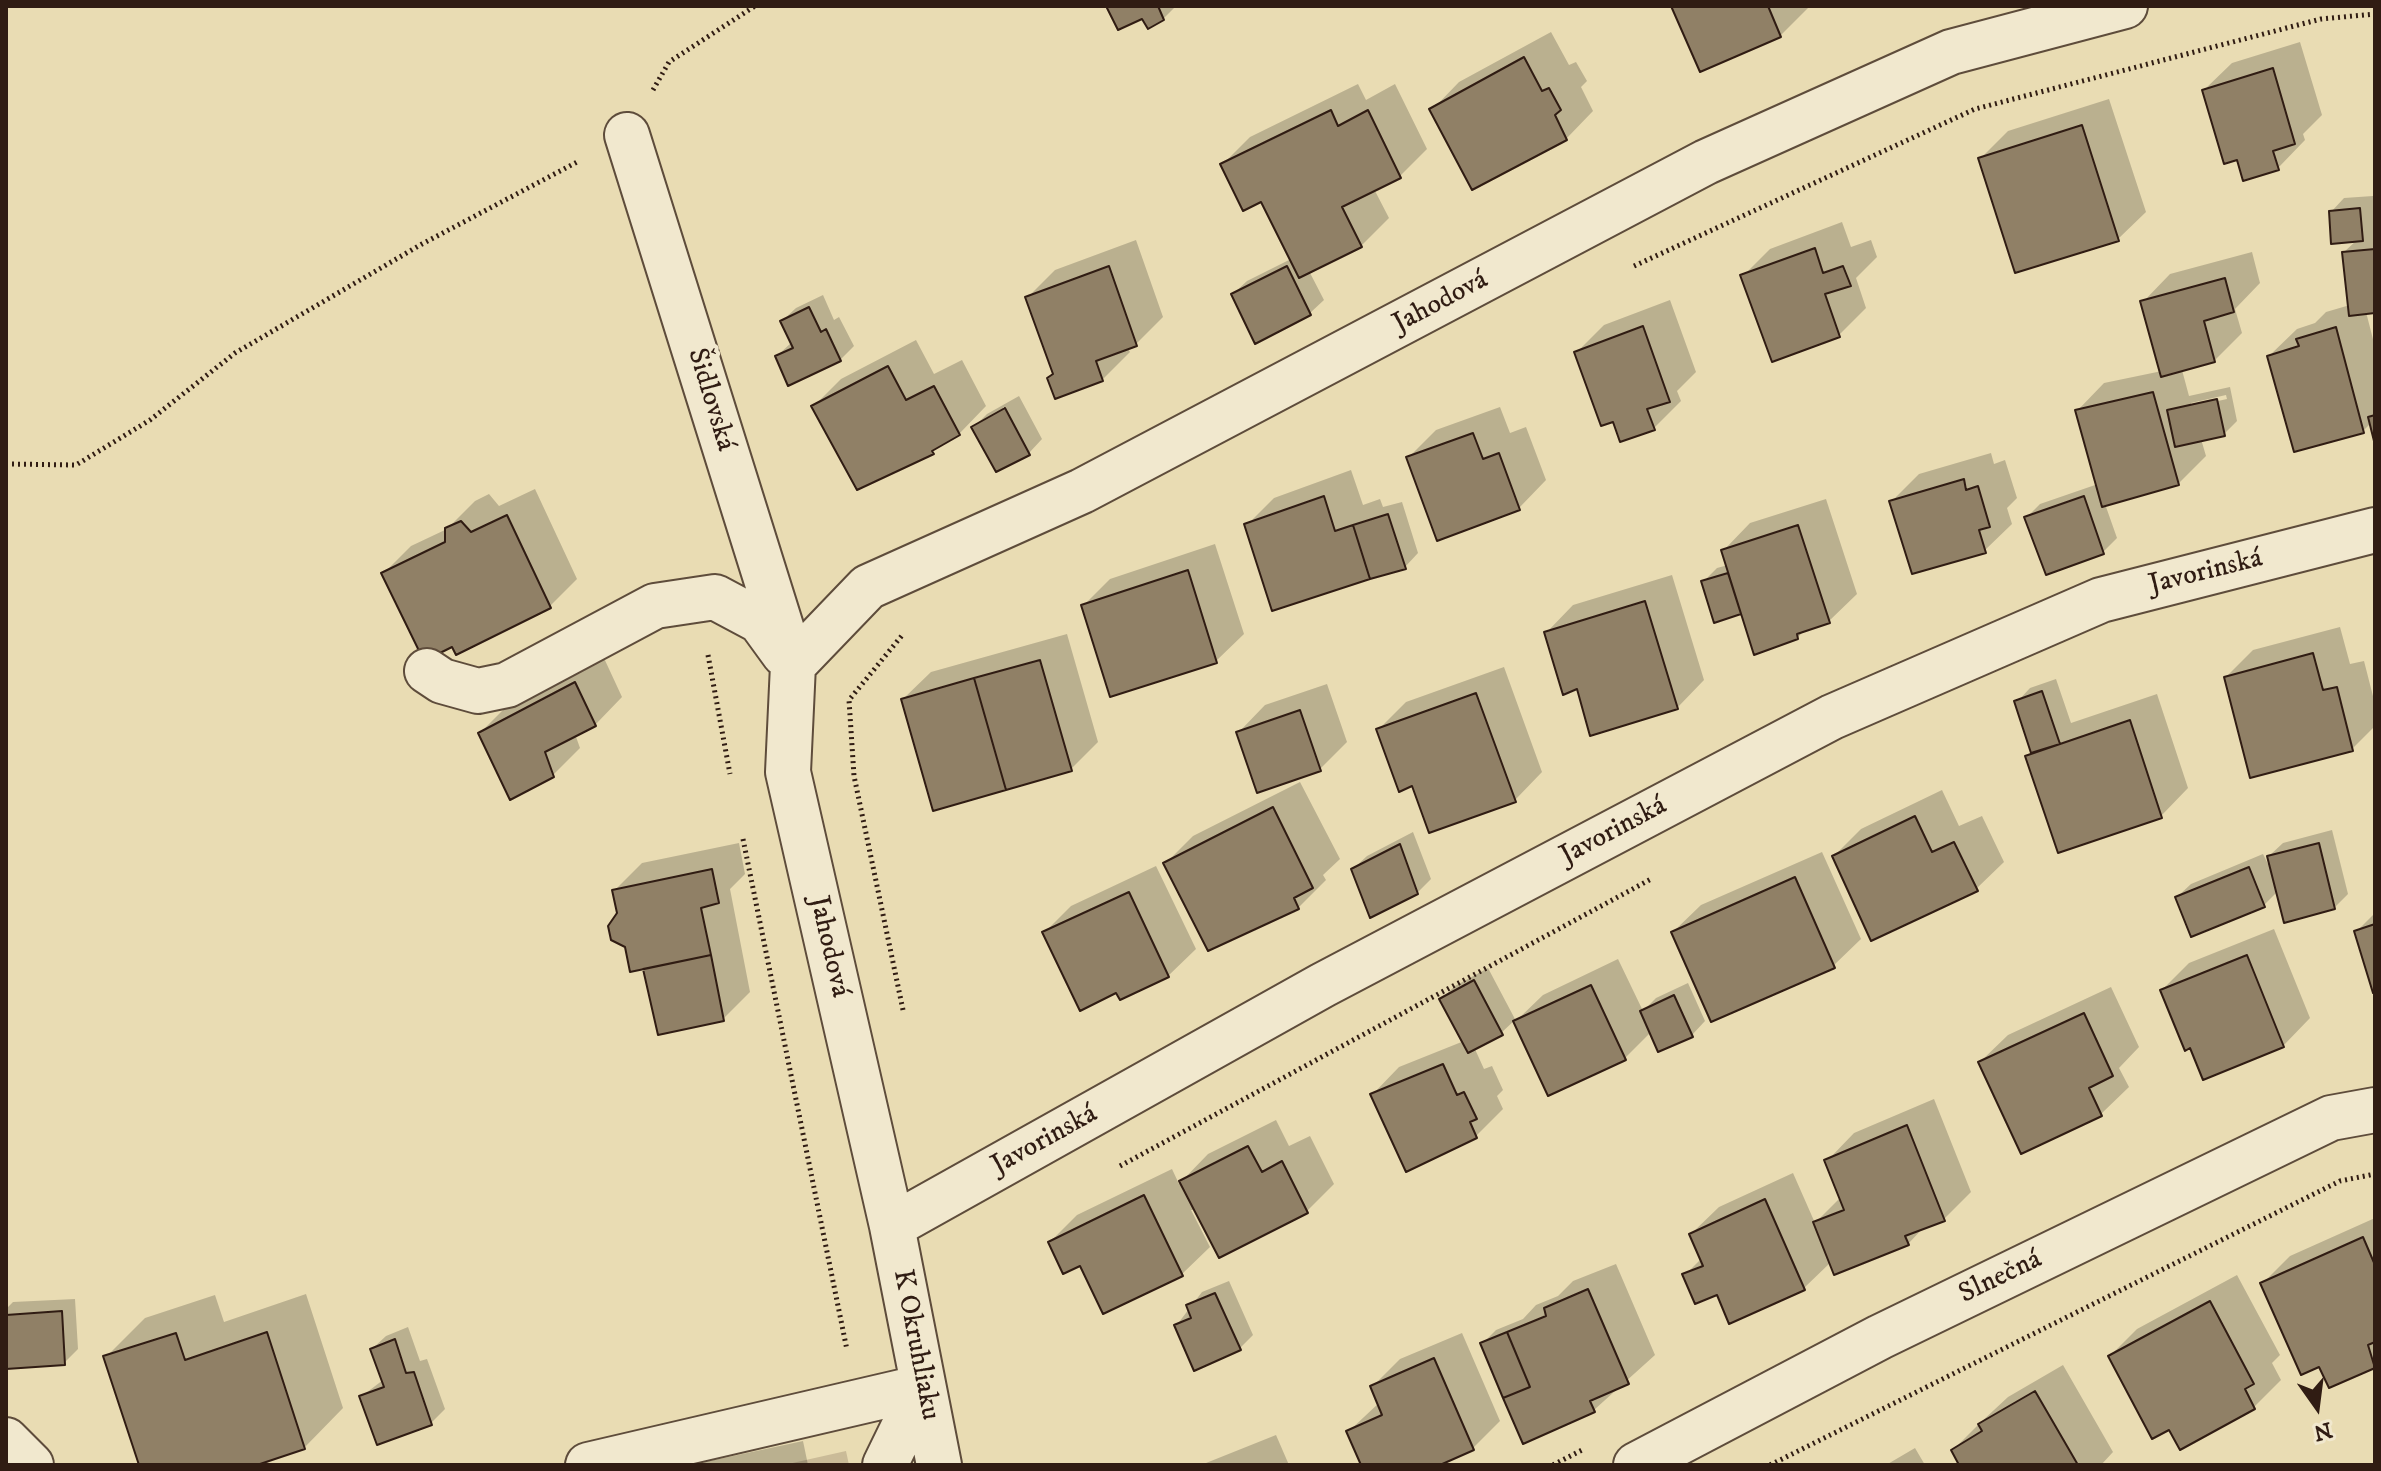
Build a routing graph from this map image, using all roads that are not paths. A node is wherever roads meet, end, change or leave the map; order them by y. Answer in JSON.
{"nodes":[{"id":1,"x":2125,"y":6,"type":"edge"},
{"id":2,"x":627,"y":135,"type":"road end"},
{"id":3,"x":2375,"y":530,"type":"edge"},
{"id":4,"x":793,"y":665,"type":"junction"},
{"id":5,"x":427,"y":671,"type":"dead end"},
{"id":6,"x":2375,"y":1110,"type":"edge"},
{"id":7,"x":892,"y":1226,"type":"junction"},
{"id":8,"x":923,"y":1387,"type":"junction"},
{"id":9,"x":6,"y":1440,"type":"edge"},
{"id":10,"x":31,"y":1465,"type":"edge"},
{"id":11,"x":588,"y":1465,"type":"edge"},
{"id":12,"x":885,"y":1465,"type":"edge"},
{"id":13,"x":939,"y":1465,"type":"edge"},
{"id":14,"x":1636,"y":1465,"type":"edge"}],
"edges":[{"from":1,"to":4,"type":"street","name":"Jahodová"},
{"from":2,"to":4,"type":"street","name":"Šidlovská"},
{"from":3,"to":7,"type":"street","name":"Javorinská"},
{"from":4,"to":5,"type":"street"},
{"from":4,"to":7,"type":"street","name":"Jahodová"},
{"from":6,"to":14,"type":"street","name":"Slnečná"},
{"from":7,"to":8,"type":"street","name":"K Okruhliaku"},
{"from":8,"to":11,"type":"street"},
{"from":8,"to":12,"type":"street"},
{"from":8,"to":13,"type":"street","name":"K Okruhliaku"},
{"from":9,"to":10,"type":"street"}]}
